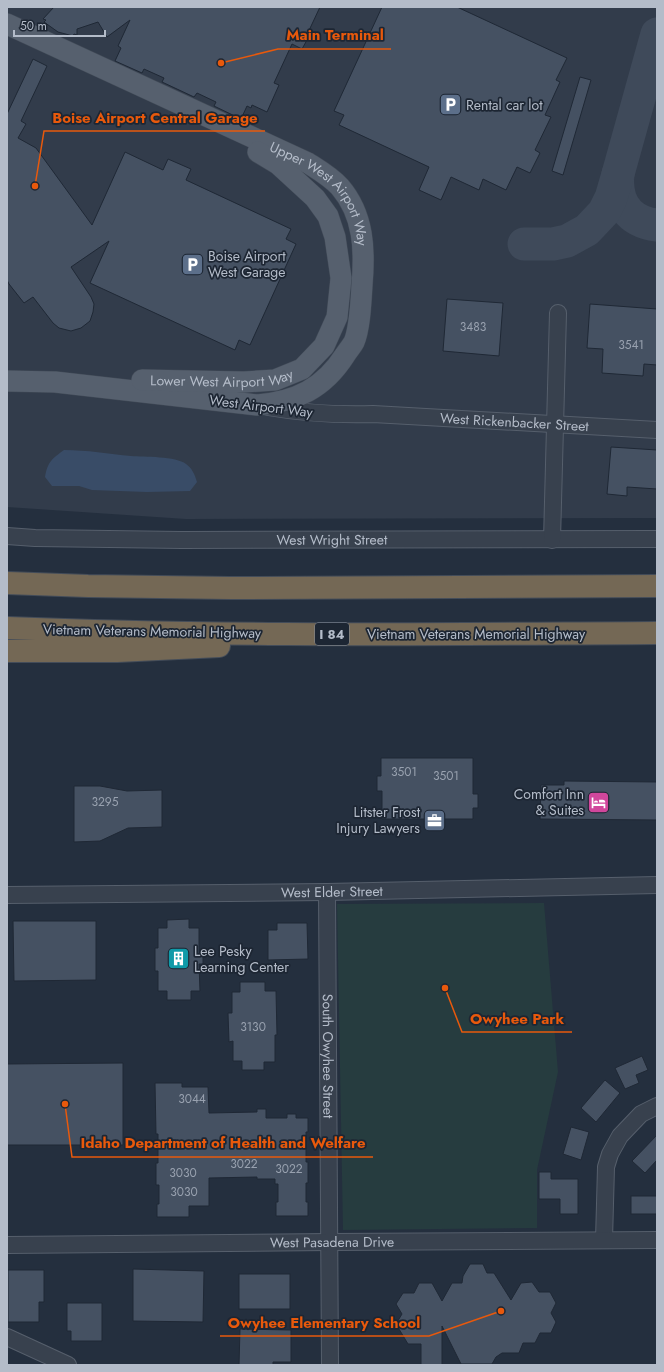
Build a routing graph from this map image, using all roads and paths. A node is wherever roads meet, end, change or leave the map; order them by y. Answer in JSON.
{"nodes":[{"id":1,"x":7,"y":24,"type":"edge"},
{"id":2,"x":7,"y":33,"type":"edge"},
{"id":3,"x":558,"y":313,"type":"dead end"},
{"id":4,"x":7,"y":381,"type":"edge"},
{"id":5,"x":55,"y":382,"type":"junction"},
{"id":6,"x":257,"y":405,"type":"junction"},
{"id":7,"x":372,"y":414,"type":"joint"},
{"id":8,"x":555,"y":424,"type":"junction"},
{"id":9,"x":657,"y":430,"type":"edge"},
{"id":10,"x":7,"y":536,"type":"edge"},
{"id":11,"x":657,"y":539,"type":"edge"},
{"id":12,"x":552,"y":540,"type":"junction"},
{"id":13,"x":7,"y":570,"type":"edge"},
{"id":14,"x":7,"y":583,"type":"edge"},
{"id":15,"x":657,"y":586,"type":"edge"},
{"id":16,"x":230,"y":588,"type":"junction"},
{"id":17,"x":7,"y":628,"type":"edge"},
{"id":18,"x":657,"y":633,"type":"edge"},
{"id":19,"x":376,"y":634,"type":"junction"},
{"id":20,"x":7,"y":651,"type":"edge"},
{"id":21,"x":657,"y":885,"type":"edge"},
{"id":22,"x":327,"y":892,"type":"junction"},
{"id":23,"x":7,"y":895,"type":"edge"},
{"id":24,"x":657,"y":1106,"type":"edge"},
{"id":25,"x":604,"y":1240,"type":"junction"},
{"id":26,"x":657,"y":1240,"type":"edge"},
{"id":27,"x":330,"y":1242,"type":"junction"},
{"id":28,"x":7,"y":1246,"type":"edge"},
{"id":29,"x":7,"y":1337,"type":"edge"},
{"id":30,"x":68,"y":1365,"type":"edge"},
{"id":31,"x":330,"y":1365,"type":"edge"}],
"edges":[{"from":1,"to":6,"type":"main road","name":"Upper West Airport Way"},
{"from":2,"to":5,"type":"main road","name":"Lower West Airport Way"},
{"from":3,"to":8,"type":"street"},
{"from":4,"to":5,"type":"main road","name":"West Airport Way"},
{"from":5,"to":6,"type":"main road","name":"West Airport Way"},
{"from":6,"to":7,"type":"street","name":"West Airport Way"},
{"from":7,"to":8,"type":"street","name":"West Rickenbacker Street"},
{"from":8,"to":9,"type":"street","name":"West Rickenbacker Street"},
{"from":8,"to":12,"type":"street"},
{"from":10,"to":12,"type":"street","name":"West Wright Street"},
{"from":11,"to":12,"type":"street","name":"West Wright Street"},
{"from":13,"to":16,"type":"highway"},
{"from":14,"to":16,"type":"highway"},
{"from":15,"to":16,"type":"highway"},
{"from":17,"to":19,"type":"highway","name":"Vietnam Veterans Memorial Highway","number":"I 84"},
{"from":18,"to":19,"type":"highway","name":"Vietnam Veterans Memorial Highway","number":"I 84"},
{"from":19,"to":20,"type":"highway"},
{"from":21,"to":22,"type":"street","name":"West Elder Street"},
{"from":22,"to":23,"type":"street","name":"West Elder Street"},
{"from":22,"to":27,"type":"street","name":"South Owyhee Street"},
{"from":24,"to":25,"type":"street"},
{"from":25,"to":26,"type":"street","name":"West Pasadena Drive"},
{"from":25,"to":27,"type":"street","name":"West Pasadena Drive"},
{"from":27,"to":28,"type":"street","name":"West Pasadena Drive"},
{"from":27,"to":31,"type":"street","name":"South Owyhee Street"},
{"from":29,"to":30,"type":"street"}]}
